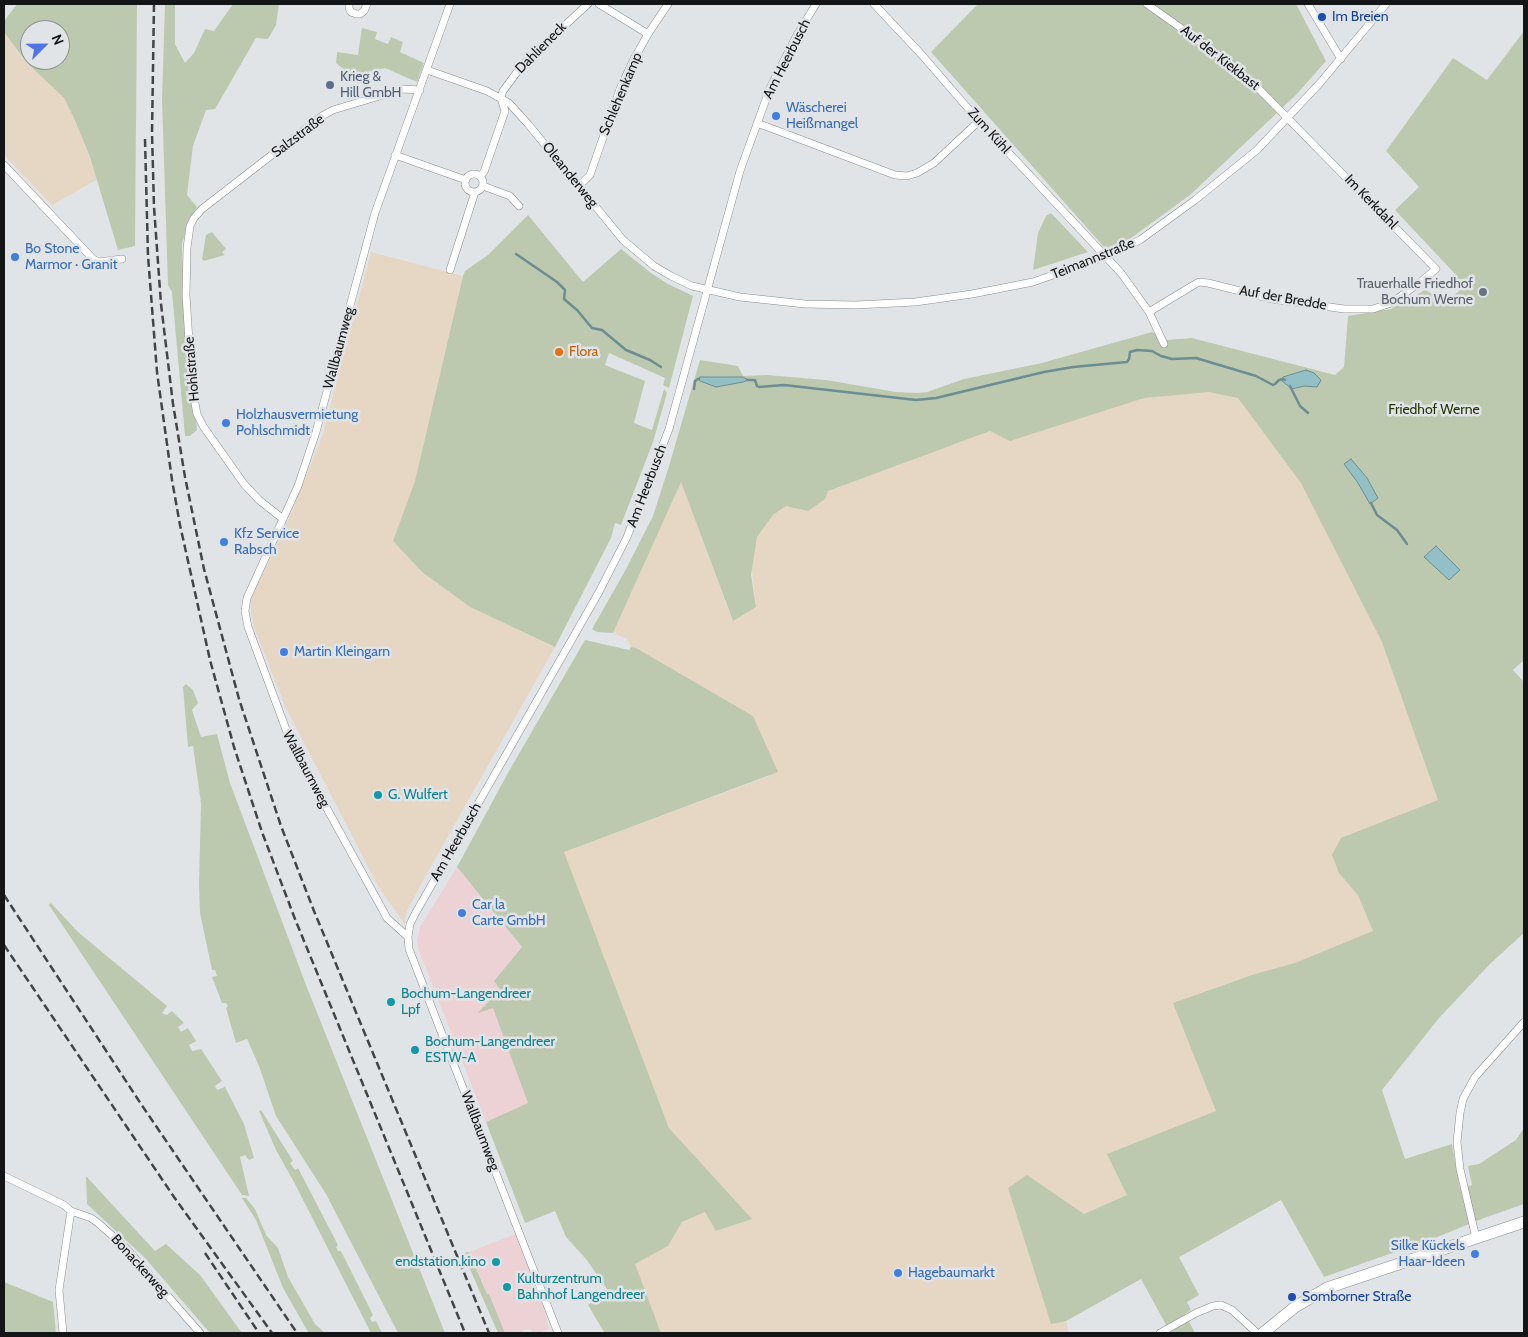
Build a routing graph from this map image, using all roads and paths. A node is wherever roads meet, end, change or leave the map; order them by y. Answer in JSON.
{"nodes":[{"id":1,"x":349,"y":4,"type":"edge"},
{"id":2,"x":367,"y":4,"type":"edge"},
{"id":3,"x":450,"y":4,"type":"edge"},
{"id":4,"x":588,"y":4,"type":"edge"},
{"id":5,"x":599,"y":4,"type":"edge"},
{"id":6,"x":668,"y":4,"type":"edge"},
{"id":7,"x":816,"y":4,"type":"edge"},
{"id":8,"x":874,"y":4,"type":"edge"},
{"id":9,"x":1147,"y":4,"type":"edge"},
{"id":10,"x":1308,"y":4,"type":"edge"},
{"id":11,"x":1386,"y":4,"type":"edge"},
{"id":12,"x":648,"y":34,"type":"junction"},
{"id":13,"x":1341,"y":59,"type":"junction"},
{"id":14,"x":427,"y":70,"type":"junction"},
{"id":15,"x":420,"y":90,"type":"junction"},
{"id":16,"x":501,"y":97,"type":"junction"},
{"id":17,"x":1289,"y":117,"type":"junction"},
{"id":18,"x":979,"y":121,"type":"junction"},
{"id":19,"x":757,"y":123,"type":"junction"},
{"id":20,"x":395,"y":155,"type":"junction"},
{"id":21,"x":4,"y":165,"type":"edge"},
{"id":22,"x":480,"y":176,"type":"junction"},
{"id":23,"x":466,"y":180,"type":"junction"},
{"id":24,"x":483,"y":186,"type":"junction"},
{"id":25,"x":579,"y":186,"type":"junction"},
{"id":26,"x":475,"y":192,"type":"junction"},
{"id":27,"x":519,"y":206,"type":"dead end"},
{"id":28,"x":194,"y":218,"type":"joint"},
{"id":29,"x":1105,"y":257,"type":"junction"},
{"id":30,"x":122,"y":260,"type":"dead end"},
{"id":31,"x":450,"y":270,"type":"dead end"},
{"id":32,"x":1418,"y":284,"type":"joint"},
{"id":33,"x":707,"y":289,"type":"junction"},
{"id":34,"x":1150,"y":312,"type":"junction"},
{"id":35,"x":1164,"y":344,"type":"dead end"},
{"id":36,"x":284,"y":519,"type":"junction"},
{"id":37,"x":408,"y":938,"type":"junction"},
{"id":38,"x":1524,"y":1022,"type":"edge"},
{"id":39,"x":4,"y":1176,"type":"edge"},
{"id":40,"x":71,"y":1211,"type":"junction"},
{"id":41,"x":1524,"y":1222,"type":"edge"},
{"id":42,"x":1476,"y":1238,"type":"junction"},
{"id":43,"x":63,"y":1333,"type":"edge"},
{"id":44,"x":200,"y":1333,"type":"edge"},
{"id":45,"x":558,"y":1333,"type":"edge"},
{"id":46,"x":1160,"y":1333,"type":"edge"},
{"id":47,"x":1257,"y":1333,"type":"edge"},
{"id":48,"x":1263,"y":1333,"type":"edge"}],
"edges":[{"from":1,"to":2,"type":"street"},
{"from":3,"to":14,"type":"street","name":"Wallbaumweg"},
{"from":4,"to":16,"type":"street","name":"Dahlieneck"},
{"from":5,"to":12,"type":"street"},
{"from":6,"to":12,"type":"street","name":"Schlehenkamp"},
{"from":7,"to":19,"type":"street","name":"Am Heerbusch"},
{"from":8,"to":18,"type":"street","name":"Zum Kühl"},
{"from":9,"to":17,"type":"street","name":"Auf der Kiekbast"},
{"from":10,"to":13,"type":"street"},
{"from":11,"to":13,"type":"street","name":"Teimannstraße"},
{"from":12,"to":25,"type":"street","name":"Schlehenkamp"},
{"from":13,"to":17,"type":"street","name":"Teimannstraße"},
{"from":14,"to":15,"type":"street","name":"Wallbaumweg"},
{"from":14,"to":16,"type":"street","name":"Oleanderweg"},
{"from":15,"to":20,"type":"street","name":"Wallbaumweg"},
{"from":15,"to":28,"type":"street","name":"Salzstraße"},
{"from":16,"to":22,"type":"street"},
{"from":16,"to":25,"type":"street","name":"Oleanderweg"},
{"from":17,"to":29,"type":"street","name":"Teimannstraße"},
{"from":17,"to":32,"type":"street","name":"Im Kerkdahl"},
{"from":18,"to":19,"type":"street"},
{"from":18,"to":29,"type":"street","name":"Zum Kühl"},
{"from":19,"to":33,"type":"street","name":"Am Heerbusch"},
{"from":20,"to":23,"type":"street"},
{"from":20,"to":36,"type":"street","name":"Wallbaumweg"},
{"from":21,"to":30,"type":"street"},
{"from":22,"to":23,"type":"street"},
{"from":22,"to":24,"type":"street"},
{"from":23,"to":26,"type":"street"},
{"from":24,"to":26,"type":"street"},
{"from":24,"to":27,"type":"street"},
{"from":25,"to":33,"type":"street","name":"Oleanderweg"},
{"from":26,"to":31,"type":"street"},
{"from":28,"to":36,"type":"street","name":"Hohlstraße"},
{"from":29,"to":33,"type":"street","name":"Teimannstraße"},
{"from":29,"to":34,"type":"street","name":"Zum Kühl"},
{"from":32,"to":34,"type":"street","name":"Auf der Bredde"},
{"from":33,"to":37,"type":"street","name":"Am Heerbusch"},
{"from":34,"to":35,"type":"street","name":"Zum Kühl"},
{"from":36,"to":37,"type":"street","name":"Wallbaumweg"},
{"from":37,"to":45,"type":"street","name":"Wallbaumweg"},
{"from":38,"to":42,"type":"street"},
{"from":39,"to":40,"type":"street","name":"Bonackerweg"},
{"from":40,"to":43,"type":"street"},
{"from":40,"to":44,"type":"street","name":"Bonackerweg"},
{"from":41,"to":42,"type":"main road"},
{"from":42,"to":48,"type":"main road"},
{"from":46,"to":47,"type":"street"}]}
